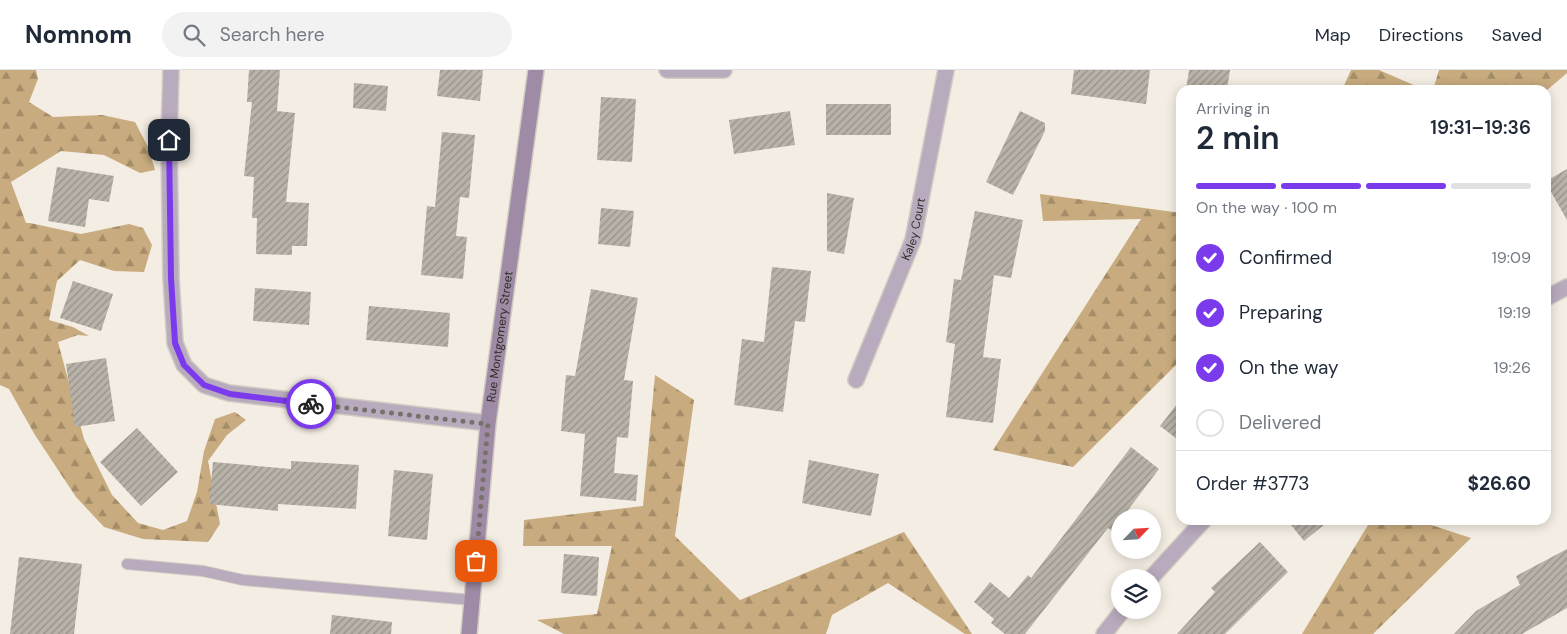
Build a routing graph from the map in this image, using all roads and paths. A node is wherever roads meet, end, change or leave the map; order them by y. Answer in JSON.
{"nodes":[{"id":1,"x":171,"y":70,"type":"edge"},
{"id":2,"x":536,"y":70,"type":"edge"},
{"id":3,"x":667,"y":70,"type":"edge"},
{"id":4,"x":724,"y":70,"type":"edge"},
{"id":5,"x":946,"y":70,"type":"edge"},
{"id":6,"x":1567,"y":287,"type":"edge"},
{"id":7,"x":1551,"y":295,"type":"edge"},
{"id":8,"x":856,"y":380,"type":"dead end"},
{"id":9,"x":488,"y":424,"type":"junction"},
{"id":10,"x":1199,"y":525,"type":"edge"},
{"id":11,"x":127,"y":564,"type":"dead end"},
{"id":12,"x":1158,"y":569,"type":"edge"},
{"id":13,"x":472,"y":600,"type":"junction"},
{"id":14,"x":1115,"y":619,"type":"edge"},
{"id":15,"x":469,"y":634,"type":"edge"},
{"id":16,"x":1104,"y":634,"type":"edge"}],
"edges":[{"from":1,"to":9,"type":"street"},
{"from":2,"to":9,"type":"street","name":"Rue Montgomery Street"},
{"from":3,"to":4,"type":"street"},
{"from":5,"to":8,"type":"street","name":"Kaley Court"},
{"from":6,"to":7,"type":"street"},
{"from":9,"to":13,"type":"street","name":"Rue Montgomery Street"},
{"from":10,"to":12,"type":"street"},
{"from":11,"to":13,"type":"lane"},
{"from":13,"to":15,"type":"street","name":"Rue Montgomery Street"},
{"from":14,"to":16,"type":"street"}]}
